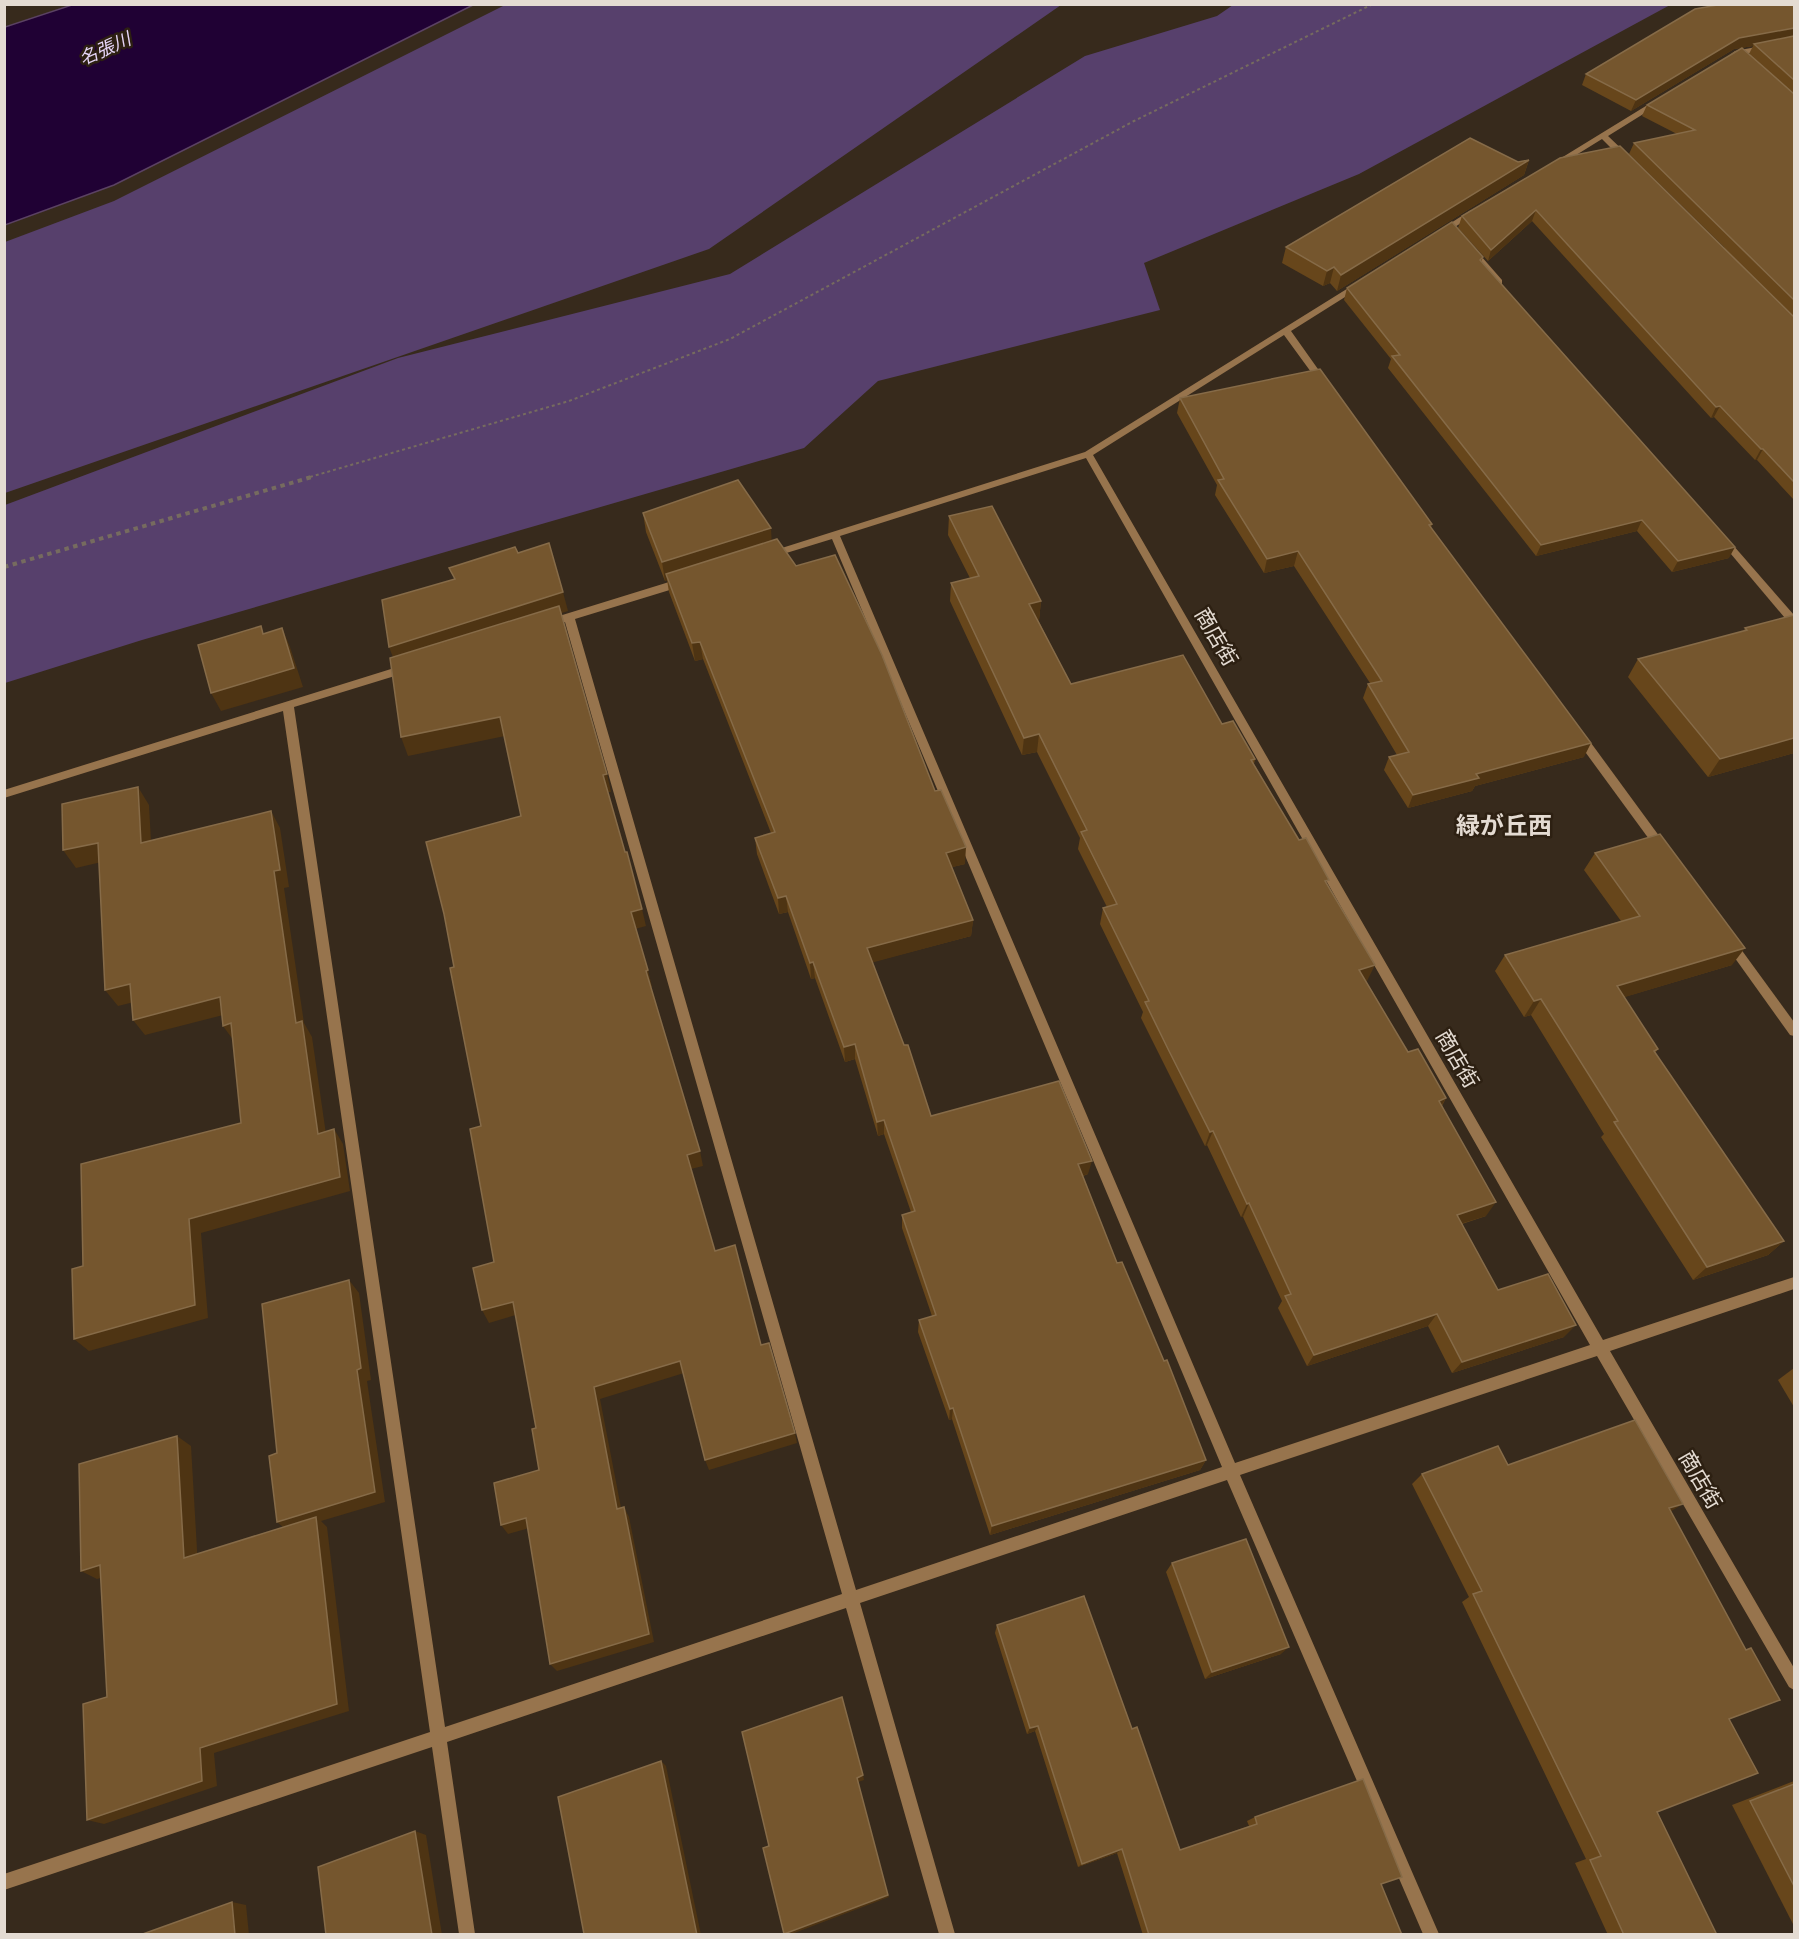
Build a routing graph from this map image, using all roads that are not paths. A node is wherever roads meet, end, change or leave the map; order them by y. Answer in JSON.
{"nodes":[{"id":1,"x":1794,"y":42,"type":"edge"},
{"id":2,"x":1719,"y":65,"type":"edge"},
{"id":3,"x":1671,"y":94,"type":"edge"},
{"id":4,"x":1603,"y":136,"type":"junction"},
{"id":5,"x":1552,"y":166,"type":"edge"},
{"id":6,"x":1636,"y":169,"type":"edge"},
{"id":7,"x":1481,"y":208,"type":"edge"},
{"id":8,"x":1450,"y":226,"type":"junction"},
{"id":9,"x":1458,"y":235,"type":"edge"},
{"id":10,"x":1431,"y":238,"type":"edge"},
{"id":11,"x":1466,"y":244,"type":"edge"},
{"id":12,"x":1363,"y":282,"type":"edge"},
{"id":13,"x":1505,"y":289,"type":"edge"},
{"id":14,"x":1286,"y":331,"type":"junction"},
{"id":15,"x":1328,"y":389,"type":"edge"},
{"id":16,"x":1088,"y":454,"type":"junction"},
{"id":17,"x":1716,"y":531,"type":"edge"},
{"id":18,"x":835,"y":535,"type":"junction"},
{"id":19,"x":758,"y":559,"type":"edge"},
{"id":20,"x":691,"y":579,"type":"edge"},
{"id":21,"x":569,"y":617,"type":"junction"},
{"id":22,"x":1794,"y":621,"type":"edge"},
{"id":23,"x":535,"y":628,"type":"edge"},
{"id":24,"x":423,"y":663,"type":"edge"},
{"id":25,"x":288,"y":706,"type":"junction"},
{"id":26,"x":1571,"y":724,"type":"edge"},
{"id":27,"x":4,"y":794,"type":"edge"},
{"id":28,"x":1669,"y":859,"type":"edge"},
{"id":29,"x":1725,"y":936,"type":"edge"},
{"id":30,"x":1794,"y":1031,"type":"edge"},
{"id":31,"x":1794,"y":1282,"type":"edge"},
{"id":32,"x":1600,"y":1348,"type":"junction"},
{"id":33,"x":1231,"y":1471,"type":"junction"},
{"id":34,"x":850,"y":1599,"type":"junction"},
{"id":35,"x":1794,"y":1682,"type":"edge"},
{"id":36,"x":439,"y":1736,"type":"junction"},
{"id":37,"x":4,"y":1882,"type":"edge"},
{"id":38,"x":467,"y":1935,"type":"edge"},
{"id":39,"x":947,"y":1935,"type":"edge"},
{"id":40,"x":1431,"y":1935,"type":"edge"}],
"edges":[{"from":1,"to":2,"type":"street"},
{"from":3,"to":4,"type":"street"},
{"from":4,"to":5,"type":"street"},
{"from":4,"to":6,"type":"street"},
{"from":7,"to":8,"type":"street"},
{"from":8,"to":9,"type":"street"},
{"from":8,"to":10,"type":"street"},
{"from":11,"to":13,"type":"street"},
{"from":12,"to":14,"type":"street"},
{"from":14,"to":15,"type":"street"},
{"from":14,"to":16,"type":"street"},
{"from":16,"to":18,"type":"street"},
{"from":16,"to":32,"type":"street","name":"商店街"},
{"from":17,"to":22,"type":"street"},
{"from":18,"to":19,"type":"street"},
{"from":18,"to":33,"type":"street"},
{"from":20,"to":21,"type":"street"},
{"from":21,"to":23,"type":"street"},
{"from":21,"to":34,"type":"street"},
{"from":24,"to":25,"type":"street"},
{"from":25,"to":27,"type":"street"},
{"from":25,"to":36,"type":"street"},
{"from":26,"to":28,"type":"street"},
{"from":29,"to":30,"type":"street"},
{"from":31,"to":32,"type":"street"},
{"from":32,"to":33,"type":"street"},
{"from":32,"to":35,"type":"street","name":"商店街"},
{"from":33,"to":34,"type":"street"},
{"from":33,"to":40,"type":"street"},
{"from":34,"to":36,"type":"street"},
{"from":34,"to":39,"type":"street"},
{"from":36,"to":37,"type":"street"},
{"from":36,"to":38,"type":"street"}]}
